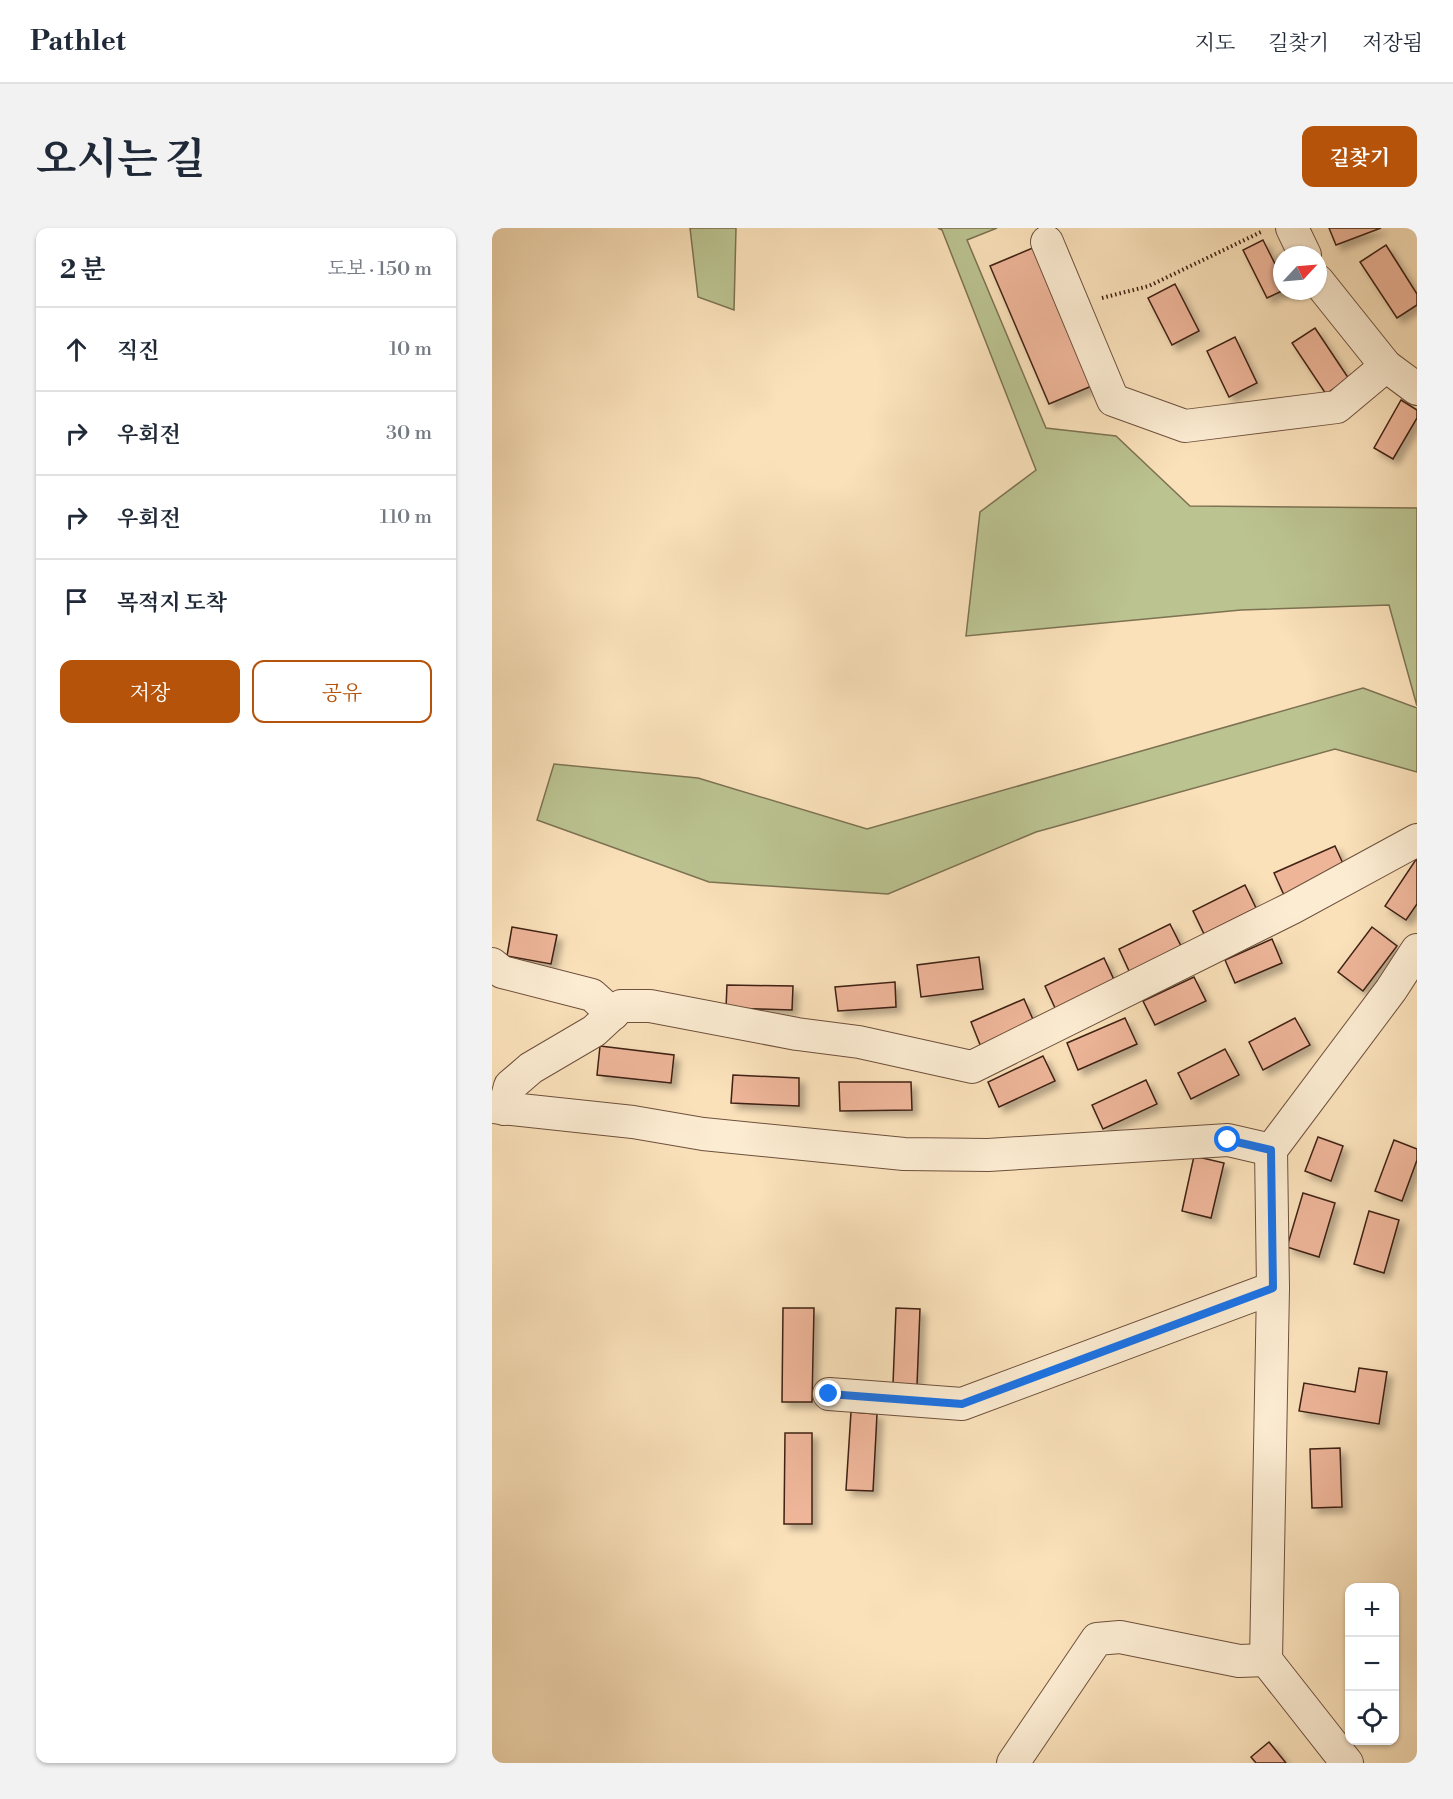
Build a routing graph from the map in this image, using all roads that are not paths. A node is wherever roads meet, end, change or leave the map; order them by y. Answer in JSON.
{"nodes":[{"id":1,"x":1292,"y":228,"type":"edge"},
{"id":2,"x":1047,"y":242,"type":"dead end"},
{"id":3,"x":1301,"y":246,"type":"edge"},
{"id":4,"x":1327,"y":292,"type":"edge"},
{"id":5,"x":1386,"y":366,"type":"junction"},
{"id":6,"x":1417,"y":388,"type":"edge"},
{"id":7,"x":1417,"y":840,"type":"edge"},
{"id":8,"x":1417,"y":950,"type":"edge"},
{"id":9,"x":492,"y":964,"type":"edge"},
{"id":10,"x":613,"y":1014,"type":"junction"},
{"id":11,"x":498,"y":1108,"type":"edge"},
{"id":12,"x":1271,"y":1150,"type":"junction"},
{"id":13,"x":1273,"y":1288,"type":"junction"},
{"id":14,"x":829,"y":1394,"type":"dead end"},
{"id":15,"x":1266,"y":1660,"type":"junction"},
{"id":16,"x":1013,"y":1763,"type":"edge"},
{"id":17,"x":1347,"y":1763,"type":"edge"}],
"edges":[{"from":1,"to":3,"type":"street"},
{"from":2,"to":5,"type":"street"},
{"from":4,"to":5,"type":"street"},
{"from":5,"to":6,"type":"street"},
{"from":7,"to":10,"type":"street"},
{"from":8,"to":12,"type":"street"},
{"from":9,"to":10,"type":"street"},
{"from":10,"to":11,"type":"street"},
{"from":11,"to":12,"type":"street"},
{"from":12,"to":13,"type":"street"},
{"from":13,"to":14,"type":"street"},
{"from":13,"to":15,"type":"street"},
{"from":15,"to":16,"type":"street"},
{"from":15,"to":17,"type":"street"}]}
